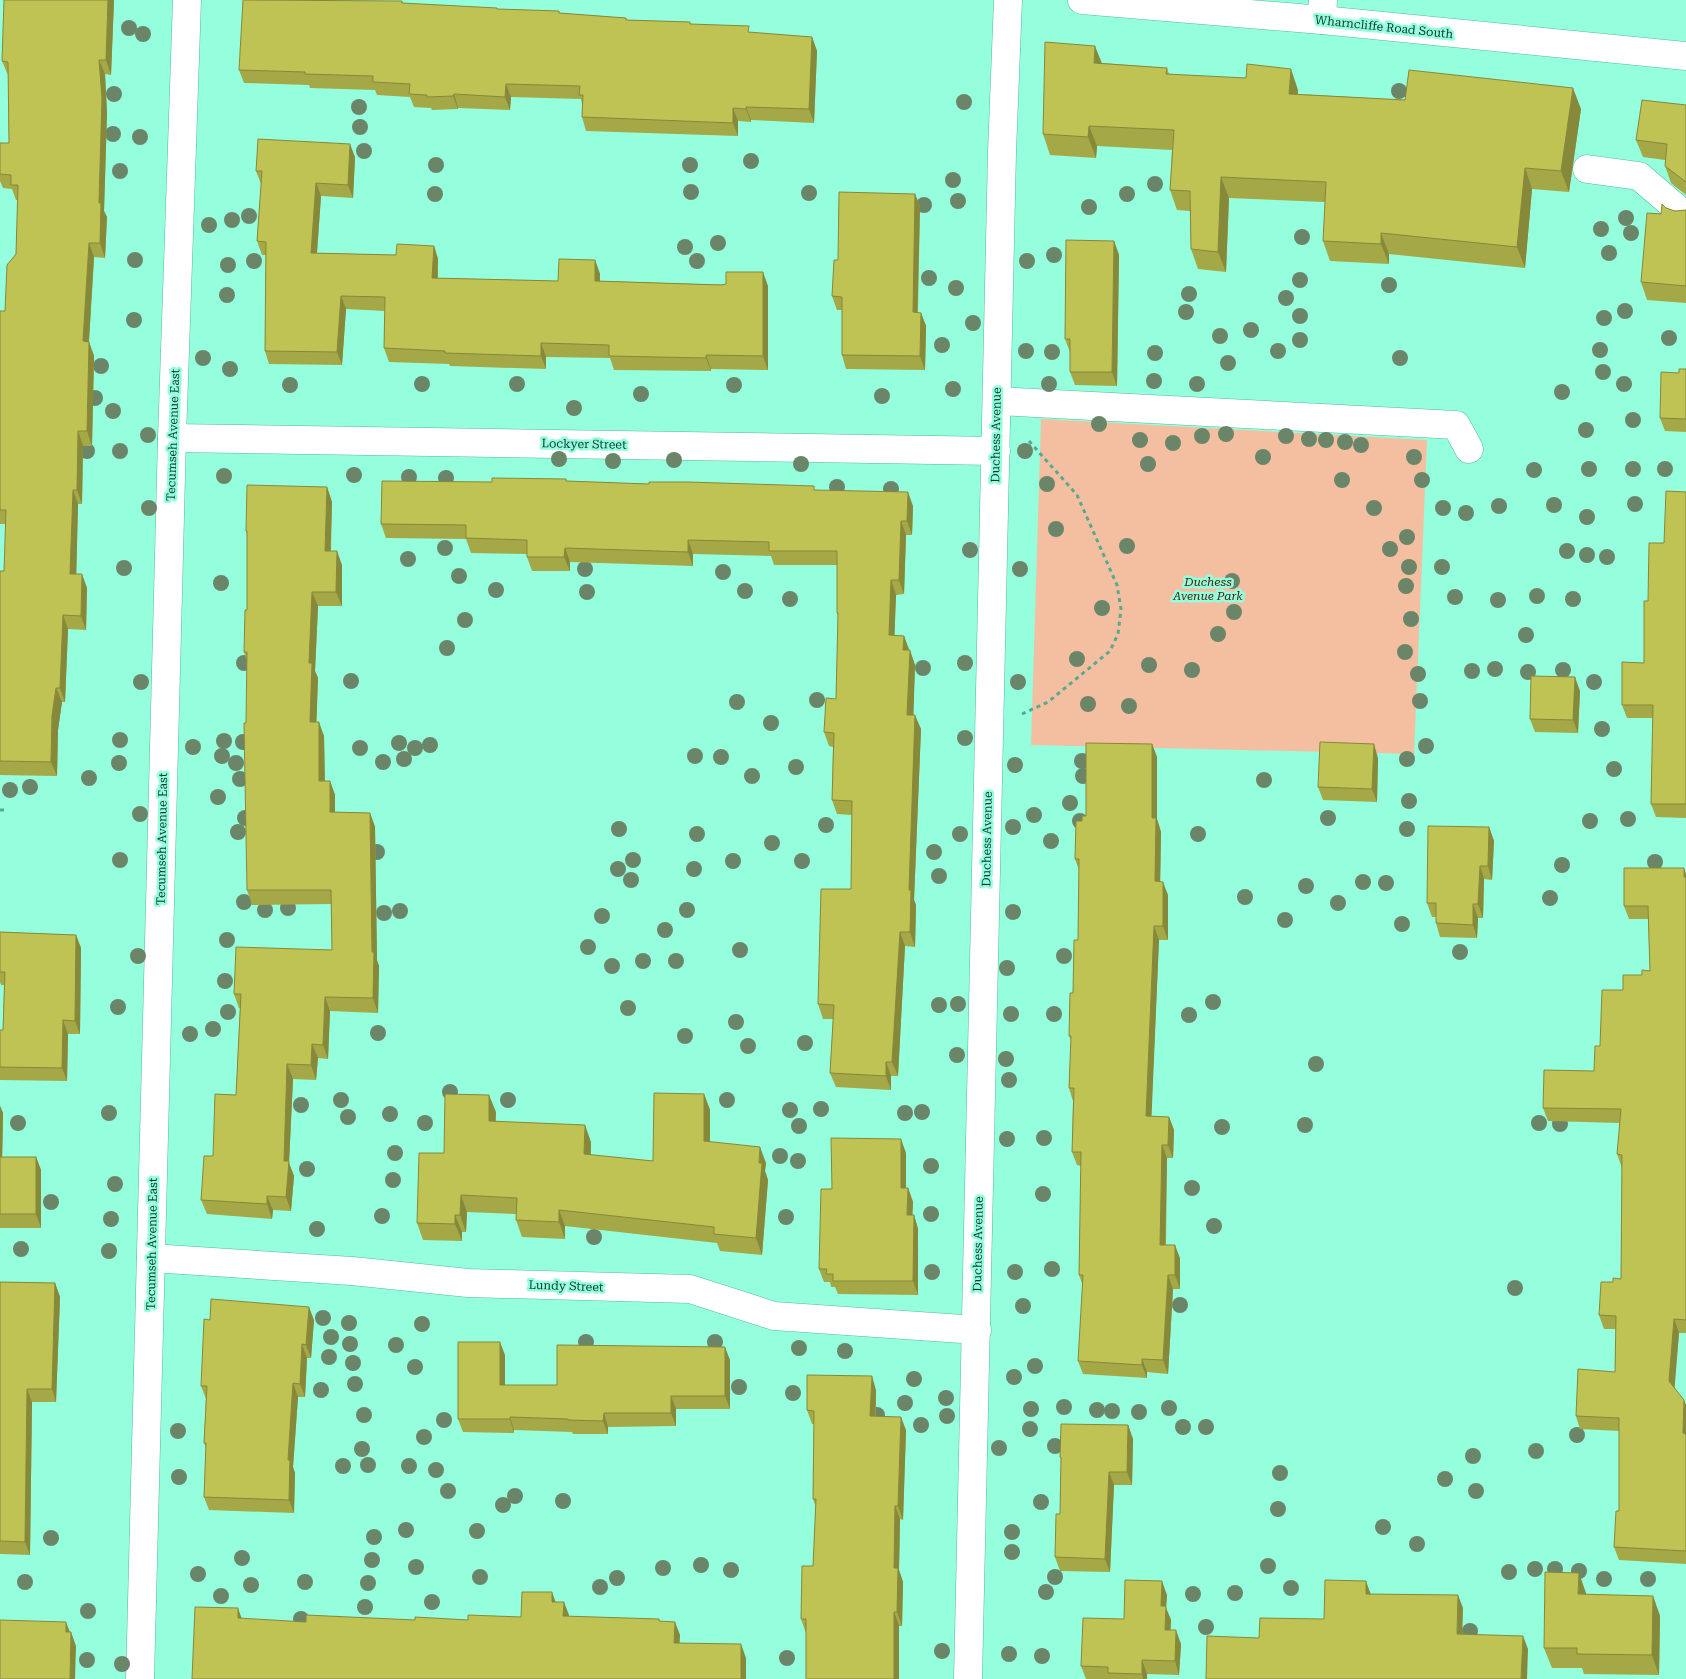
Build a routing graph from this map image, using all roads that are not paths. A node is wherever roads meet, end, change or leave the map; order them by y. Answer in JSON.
{"nodes":[{"id":1,"x":187,"y":0,"type":"edge"},
{"id":2,"x":1008,"y":0,"type":"edge"},
{"id":3,"x":1082,"y":0,"type":"edge"},
{"id":4,"x":1217,"y":6,"type":"edge"},
{"id":5,"x":1322,"y":10,"type":"edge"},
{"id":6,"x":1686,"y":56,"type":"edge"},
{"id":7,"x":1587,"y":169,"type":"dead end"},
{"id":8,"x":1686,"y":213,"type":"edge"},
{"id":9,"x":997,"y":403,"type":"junction"},
{"id":10,"x":172,"y":438,"type":"junction"},
{"id":11,"x":1469,"y":449,"type":"dead end"},
{"id":12,"x":996,"y":451,"type":"junction"},
{"id":13,"x":151,"y":1258,"type":"junction"},
{"id":14,"x":977,"y":1330,"type":"junction"},
{"id":15,"x":140,"y":1679,"type":"edge"},
{"id":16,"x":968,"y":1679,"type":"edge"}],
"edges":[{"from":1,"to":10,"type":"street","name":"Tecumseh Avenue East"},
{"from":2,"to":9,"type":"street","name":"Duchess Avenue"},
{"from":3,"to":4,"type":"street","name":"Wharncliffe Road South"},
{"from":4,"to":5,"type":"street","name":"Wharncliffe Road South"},
{"from":5,"to":6,"type":"street","name":"Wharncliffe Road South"},
{"from":7,"to":8,"type":"street"},
{"from":9,"to":11,"type":"street"},
{"from":9,"to":12,"type":"street","name":"Duchess Avenue"},
{"from":10,"to":12,"type":"street","name":"Lockyer Street"},
{"from":10,"to":13,"type":"street","name":"Tecumseh Avenue East"},
{"from":12,"to":14,"type":"street","name":"Duchess Avenue"},
{"from":13,"to":14,"type":"street","name":"Lundy Street"},
{"from":13,"to":15,"type":"street","name":"Tecumseh Avenue East"},
{"from":14,"to":16,"type":"street","name":"Duchess Avenue"}]}
